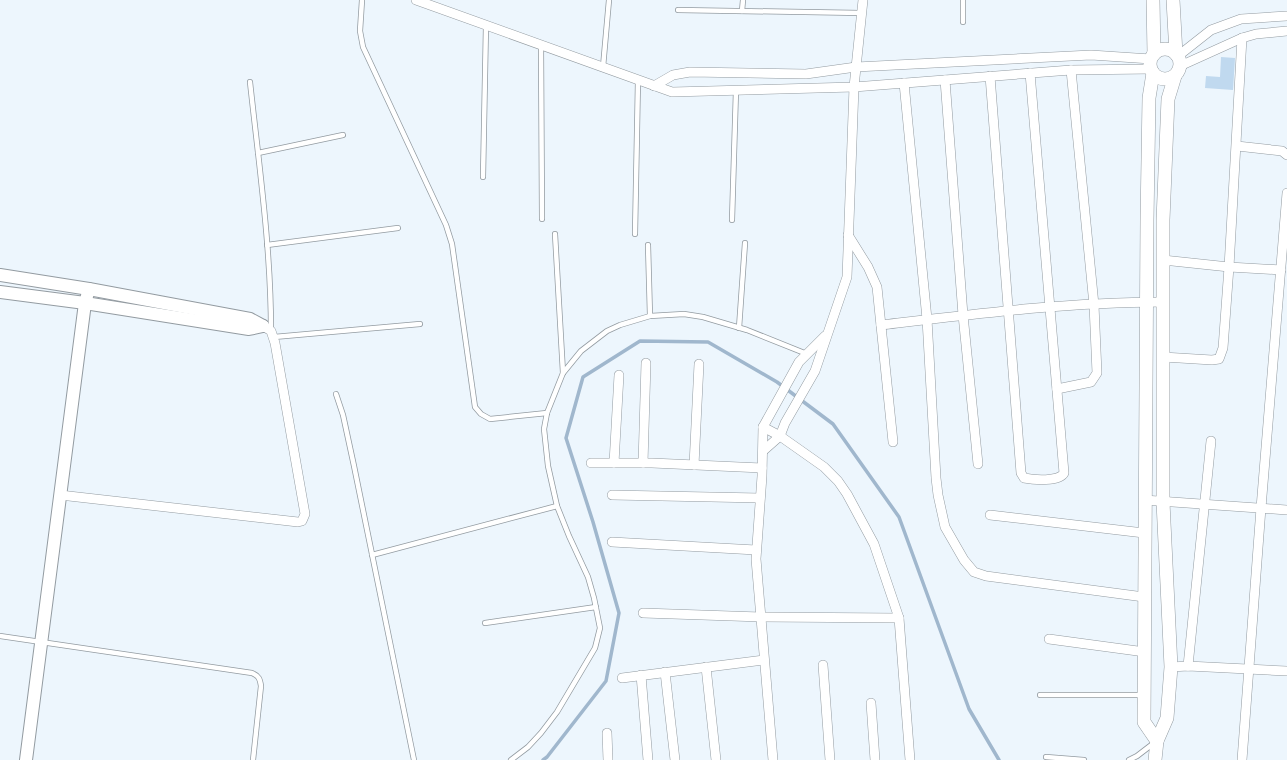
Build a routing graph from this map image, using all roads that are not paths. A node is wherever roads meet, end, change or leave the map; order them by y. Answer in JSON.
{"nodes":[{"id":1,"x":362,"y":0,"type":"edge"},
{"id":2,"x":416,"y":0,"type":"edge"},
{"id":3,"x":608,"y":0,"type":"edge"},
{"id":4,"x":743,"y":0,"type":"edge"},
{"id":5,"x":863,"y":0,"type":"edge"},
{"id":6,"x":963,"y":0,"type":"edge"},
{"id":7,"x":1153,"y":0,"type":"edge"},
{"id":8,"x":1173,"y":0,"type":"edge"},
{"id":9,"x":678,"y":10,"type":"dead end"},
{"id":10,"x":742,"y":11,"type":"junction"},
{"id":11,"x":862,"y":12,"type":"junction"},
{"id":12,"x":1287,"y":16,"type":"edge"},
{"id":13,"x":963,"y":22,"type":"dead end"},
{"id":14,"x":486,"y":25,"type":"junction"},
{"id":15,"x":1287,"y":31,"type":"edge"},
{"id":16,"x":1242,"y":38,"type":"junction"},
{"id":17,"x":541,"y":45,"type":"junction"},
{"id":18,"x":1177,"y":63,"type":"junction"},
{"id":19,"x":1152,"y":64,"type":"junction"},
{"id":20,"x":856,"y":67,"type":"junction"},
{"id":21,"x":603,"y":68,"type":"junction"},
{"id":22,"x":1071,"y":70,"type":"junction"},
{"id":23,"x":1030,"y":73,"type":"junction"},
{"id":24,"x":990,"y":76,"type":"junction"},
{"id":25,"x":638,"y":80,"type":"junction"},
{"id":26,"x":946,"y":80,"type":"junction"},
{"id":27,"x":250,"y":82,"type":"dead end"},
{"id":28,"x":904,"y":83,"type":"junction"},
{"id":29,"x":654,"y":86,"type":"junction"},
{"id":30,"x":854,"y":87,"type":"junction"},
{"id":31,"x":736,"y":90,"type":"junction"},
{"id":32,"x":343,"y":135,"type":"dead end"},
{"id":33,"x":1237,"y":146,"type":"junction"},
{"id":34,"x":258,"y":153,"type":"junction"},
{"id":35,"x":1287,"y":155,"type":"edge"},
{"id":36,"x":483,"y":177,"type":"dead end"},
{"id":37,"x":1287,"y":193,"type":"edge"},
{"id":38,"x":542,"y":219,"type":"dead end"},
{"id":39,"x":732,"y":220,"type":"dead end"},
{"id":40,"x":398,"y":228,"type":"dead end"},
{"id":41,"x":555,"y":234,"type":"dead end"},
{"id":42,"x":635,"y":234,"type":"dead end"},
{"id":43,"x":848,"y":235,"type":"junction"},
{"id":44,"x":745,"y":243,"type":"dead end"},
{"id":45,"x":267,"y":245,"type":"junction"},
{"id":46,"x":648,"y":245,"type":"dead end"},
{"id":47,"x":1163,"y":260,"type":"junction"},
{"id":48,"x":1229,"y":267,"type":"junction"},
{"id":49,"x":1281,"y":270,"type":"junction"},
{"id":50,"x":0,"y":275,"type":"edge"},
{"id":51,"x":89,"y":289,"type":"junction"},
{"id":52,"x":0,"y":292,"type":"edge"},
{"id":53,"x":1146,"y":302,"type":"junction"},
{"id":54,"x":1163,"y":302,"type":"junction"},
{"id":55,"x":85,"y":304,"type":"junction"},
{"id":56,"x":1094,"y":305,"type":"junction"},
{"id":57,"x":1050,"y":308,"type":"junction"},
{"id":58,"x":1007,"y":310,"type":"junction"},
{"id":59,"x":963,"y":315,"type":"junction"},
{"id":60,"x":650,"y":316,"type":"junction"},
{"id":61,"x":927,"y":319,"type":"junction"},
{"id":62,"x":420,"y":324,"type":"dead end"},
{"id":63,"x":881,"y":324,"type":"junction"},
{"id":64,"x":739,"y":328,"type":"junction"},
{"id":65,"x":269,"y":332,"type":"junction"},
{"id":66,"x":828,"y":333,"type":"junction"},
{"id":67,"x":807,"y":354,"type":"junction"},
{"id":68,"x":1163,"y":357,"type":"junction"},
{"id":69,"x":646,"y":363,"type":"dead end"},
{"id":70,"x":699,"y":364,"type":"dead end"},
{"id":71,"x":564,"y":373,"type":"junction"},
{"id":72,"x":619,"y":375,"type":"dead end"},
{"id":73,"x":1057,"y":389,"type":"junction"},
{"id":74,"x":336,"y":394,"type":"dead end"},
{"id":75,"x":547,"y":413,"type":"junction"},
{"id":76,"x":763,"y":427,"type":"junction"},
{"id":77,"x":780,"y":436,"type":"junction"},
{"id":78,"x":1211,"y":441,"type":"dead end"},
{"id":79,"x":893,"y":442,"type":"dead end"},
{"id":80,"x":763,"y":451,"type":"junction"},
{"id":81,"x":614,"y":462,"type":"junction"},
{"id":82,"x":591,"y":463,"type":"dead end"},
{"id":83,"x":643,"y":463,"type":"junction"},
{"id":84,"x":978,"y":464,"type":"dead end"},
{"id":85,"x":694,"y":465,"type":"junction"},
{"id":86,"x":762,"y":468,"type":"junction"},
{"id":87,"x":60,"y":495,"type":"junction"},
{"id":88,"x":612,"y":495,"type":"dead end"},
{"id":89,"x":760,"y":498,"type":"junction"},
{"id":90,"x":1144,"y":500,"type":"junction"},
{"id":91,"x":1163,"y":502,"type":"junction"},
{"id":92,"x":1206,"y":504,"type":"junction"},
{"id":93,"x":557,"y":506,"type":"junction"},
{"id":94,"x":1261,"y":508,"type":"junction"},
{"id":95,"x":1287,"y":510,"type":"edge"},
{"id":96,"x":990,"y":515,"type":"dead end"},
{"id":97,"x":1144,"y":533,"type":"junction"},
{"id":98,"x":612,"y":542,"type":"dead end"},
{"id":99,"x":756,"y":550,"type":"junction"},
{"id":100,"x":372,"y":555,"type":"junction"},
{"id":101,"x":1144,"y":597,"type":"junction"},
{"id":102,"x":596,"y":607,"type":"junction"},
{"id":103,"x":643,"y":613,"type":"dead end"},
{"id":104,"x":761,"y":617,"type":"junction"},
{"id":105,"x":899,"y":618,"type":"junction"},
{"id":106,"x":485,"y":623,"type":"dead end"},
{"id":107,"x":0,"y":636,"type":"edge"},
{"id":108,"x":1049,"y":639,"type":"dead end"},
{"id":109,"x":41,"y":642,"type":"junction"},
{"id":110,"x":1145,"y":652,"type":"junction"},
{"id":111,"x":764,"y":660,"type":"junction"},
{"id":112,"x":823,"y":665,"type":"dead end"},
{"id":113,"x":1188,"y":666,"type":"junction"},
{"id":114,"x":706,"y":667,"type":"junction"},
{"id":115,"x":1171,"y":667,"type":"junction"},
{"id":116,"x":1250,"y":669,"type":"junction"},
{"id":117,"x":1287,"y":671,"type":"edge"},
{"id":118,"x":665,"y":672,"type":"junction"},
{"id":119,"x":641,"y":675,"type":"junction"},
{"id":120,"x":622,"y":678,"type":"dead end"},
{"id":121,"x":1144,"y":694,"type":"junction"},
{"id":122,"x":1040,"y":695,"type":"dead end"},
{"id":123,"x":871,"y":703,"type":"dead end"},
{"id":124,"x":607,"y":733,"type":"dead end"},
{"id":125,"x":1156,"y":743,"type":"junction"},
{"id":126,"x":1046,"y":757,"type":"dead end"},
{"id":127,"x":26,"y":760,"type":"edge"},
{"id":128,"x":253,"y":760,"type":"edge"},
{"id":129,"x":414,"y":760,"type":"edge"},
{"id":130,"x":510,"y":760,"type":"edge"},
{"id":131,"x":608,"y":760,"type":"edge"},
{"id":132,"x":648,"y":760,"type":"edge"},
{"id":133,"x":674,"y":760,"type":"edge"},
{"id":134,"x":716,"y":760,"type":"edge"},
{"id":135,"x":773,"y":760,"type":"edge"},
{"id":136,"x":830,"y":760,"type":"edge"},
{"id":137,"x":875,"y":760,"type":"edge"},
{"id":138,"x":910,"y":760,"type":"edge"},
{"id":139,"x":1084,"y":760,"type":"edge"},
{"id":140,"x":1129,"y":760,"type":"edge"},
{"id":141,"x":1155,"y":760,"type":"edge"},
{"id":142,"x":1242,"y":760,"type":"edge"}],
"edges":[{"from":1,"to":75,"type":"lane"},
{"from":2,"to":14,"type":"street"},
{"from":3,"to":21,"type":"lane"},
{"from":4,"to":10,"type":"lane"},
{"from":5,"to":11,"type":"street"},
{"from":6,"to":13,"type":"lane"},
{"from":7,"to":19,"type":"main road"},
{"from":8,"to":18,"type":"main road"},
{"from":9,"to":10,"type":"lane"},
{"from":10,"to":11,"type":"lane"},
{"from":11,"to":20,"type":"street"},
{"from":12,"to":18,"type":"street"},
{"from":14,"to":17,"type":"street"},
{"from":14,"to":36,"type":"lane"},
{"from":15,"to":16,"type":"street"},
{"from":16,"to":18,"type":"street"},
{"from":16,"to":33,"type":"street"},
{"from":17,"to":21,"type":"street"},
{"from":17,"to":38,"type":"lane"},
{"from":18,"to":19,"type":"main road"},
{"from":18,"to":19,"type":"main road"},
{"from":18,"to":47,"type":"main road"},
{"from":19,"to":20,"type":"street"},
{"from":19,"to":22,"type":"street"},
{"from":19,"to":53,"type":"main road"},
{"from":20,"to":29,"type":"street"},
{"from":20,"to":30,"type":"street"},
{"from":21,"to":25,"type":"street"},
{"from":22,"to":23,"type":"street"},
{"from":22,"to":56,"type":"street"},
{"from":23,"to":24,"type":"street"},
{"from":23,"to":57,"type":"street"},
{"from":24,"to":26,"type":"street"},
{"from":24,"to":58,"type":"street"},
{"from":25,"to":29,"type":"street"},
{"from":25,"to":42,"type":"lane"},
{"from":26,"to":28,"type":"street"},
{"from":26,"to":59,"type":"street"},
{"from":27,"to":34,"type":"lane"},
{"from":28,"to":30,"type":"street"},
{"from":28,"to":61,"type":"street"},
{"from":29,"to":31,"type":"street"},
{"from":30,"to":31,"type":"street"},
{"from":30,"to":43,"type":"street"},
{"from":31,"to":39,"type":"lane"},
{"from":32,"to":34,"type":"lane"},
{"from":33,"to":35,"type":"street"},
{"from":33,"to":48,"type":"street"},
{"from":34,"to":45,"type":"lane"},
{"from":37,"to":49,"type":"street"},
{"from":40,"to":45,"type":"lane"},
{"from":41,"to":71,"type":"lane"},
{"from":43,"to":63,"type":"street"},
{"from":43,"to":66,"type":"street"},
{"from":44,"to":64,"type":"lane"},
{"from":45,"to":65,"type":"lane"},
{"from":46,"to":60,"type":"lane"},
{"from":47,"to":48,"type":"street"},
{"from":47,"to":54,"type":"main road"},
{"from":48,"to":49,"type":"street"},
{"from":48,"to":68,"type":"street"},
{"from":49,"to":94,"type":"street"},
{"from":50,"to":51,"type":"street"},
{"from":51,"to":55,"type":"street"},
{"from":51,"to":65,"type":"street"},
{"from":52,"to":55,"type":"street"},
{"from":53,"to":54,"type":"street"},
{"from":53,"to":56,"type":"street"},
{"from":53,"to":90,"type":"main road"},
{"from":54,"to":68,"type":"main road"},
{"from":55,"to":65,"type":"street"},
{"from":55,"to":87,"type":"street"},
{"from":56,"to":57,"type":"street"},
{"from":56,"to":73,"type":"street"},
{"from":57,"to":58,"type":"street"},
{"from":57,"to":73,"type":"street"},
{"from":58,"to":59,"type":"street"},
{"from":58,"to":73,"type":"street"},
{"from":59,"to":61,"type":"street"},
{"from":59,"to":84,"type":"street"},
{"from":60,"to":64,"type":"lane"},
{"from":60,"to":71,"type":"lane"},
{"from":61,"to":63,"type":"street"},
{"from":61,"to":101,"type":"street"},
{"from":62,"to":65,"type":"lane"},
{"from":63,"to":79,"type":"street"},
{"from":64,"to":67,"type":"lane"},
{"from":65,"to":87,"type":"street"},
{"from":66,"to":67,"type":"street"},
{"from":66,"to":77,"type":"street"},
{"from":67,"to":76,"type":"street"},
{"from":68,"to":91,"type":"main road"},
{"from":69,"to":83,"type":"street"},
{"from":70,"to":85,"type":"street"},
{"from":71,"to":75,"type":"lane"},
{"from":72,"to":81,"type":"street"},
{"from":74,"to":100,"type":"lane"},
{"from":75,"to":93,"type":"lane"},
{"from":76,"to":77,"type":"street"},
{"from":76,"to":80,"type":"street"},
{"from":77,"to":80,"type":"street"},
{"from":77,"to":105,"type":"street"},
{"from":78,"to":92,"type":"street"},
{"from":80,"to":86,"type":"street"},
{"from":81,"to":82,"type":"street"},
{"from":81,"to":83,"type":"street"},
{"from":83,"to":85,"type":"street"},
{"from":85,"to":86,"type":"street"},
{"from":86,"to":89,"type":"street"},
{"from":87,"to":109,"type":"street"},
{"from":88,"to":89,"type":"street"},
{"from":89,"to":99,"type":"street"},
{"from":90,"to":91,"type":"street"},
{"from":90,"to":97,"type":"main road"},
{"from":91,"to":92,"type":"street"},
{"from":91,"to":115,"type":"main road"},
{"from":92,"to":94,"type":"street"},
{"from":92,"to":113,"type":"street"},
{"from":93,"to":100,"type":"lane"},
{"from":93,"to":102,"type":"lane"},
{"from":94,"to":95,"type":"street"},
{"from":94,"to":116,"type":"street"},
{"from":96,"to":97,"type":"street"},
{"from":97,"to":101,"type":"main road"},
{"from":98,"to":99,"type":"street"},
{"from":99,"to":104,"type":"street"},
{"from":100,"to":129,"type":"lane"},
{"from":101,"to":110,"type":"main road"},
{"from":102,"to":106,"type":"lane"},
{"from":102,"to":130,"type":"lane"},
{"from":103,"to":104,"type":"street"},
{"from":104,"to":105,"type":"street"},
{"from":104,"to":111,"type":"street"},
{"from":105,"to":138,"type":"street"},
{"from":107,"to":109,"type":"lane"},
{"from":108,"to":110,"type":"street"},
{"from":109,"to":127,"type":"street"},
{"from":109,"to":128,"type":"lane"},
{"from":110,"to":121,"type":"main road"},
{"from":111,"to":114,"type":"street"},
{"from":111,"to":135,"type":"street"},
{"from":112,"to":136,"type":"street"},
{"from":113,"to":115,"type":"street"},
{"from":113,"to":116,"type":"street"},
{"from":114,"to":118,"type":"street"},
{"from":114,"to":134,"type":"street"},
{"from":115,"to":125,"type":"main road"},
{"from":116,"to":117,"type":"street"},
{"from":116,"to":142,"type":"street"},
{"from":118,"to":119,"type":"street"},
{"from":118,"to":133,"type":"street"},
{"from":119,"to":120,"type":"street"},
{"from":119,"to":132,"type":"street"},
{"from":121,"to":122,"type":"lane"},
{"from":121,"to":125,"type":"main road"},
{"from":123,"to":137,"type":"street"},
{"from":124,"to":131,"type":"street"},
{"from":125,"to":140,"type":"lane"},
{"from":125,"to":141,"type":"main road"},
{"from":126,"to":139,"type":"lane"}]}
